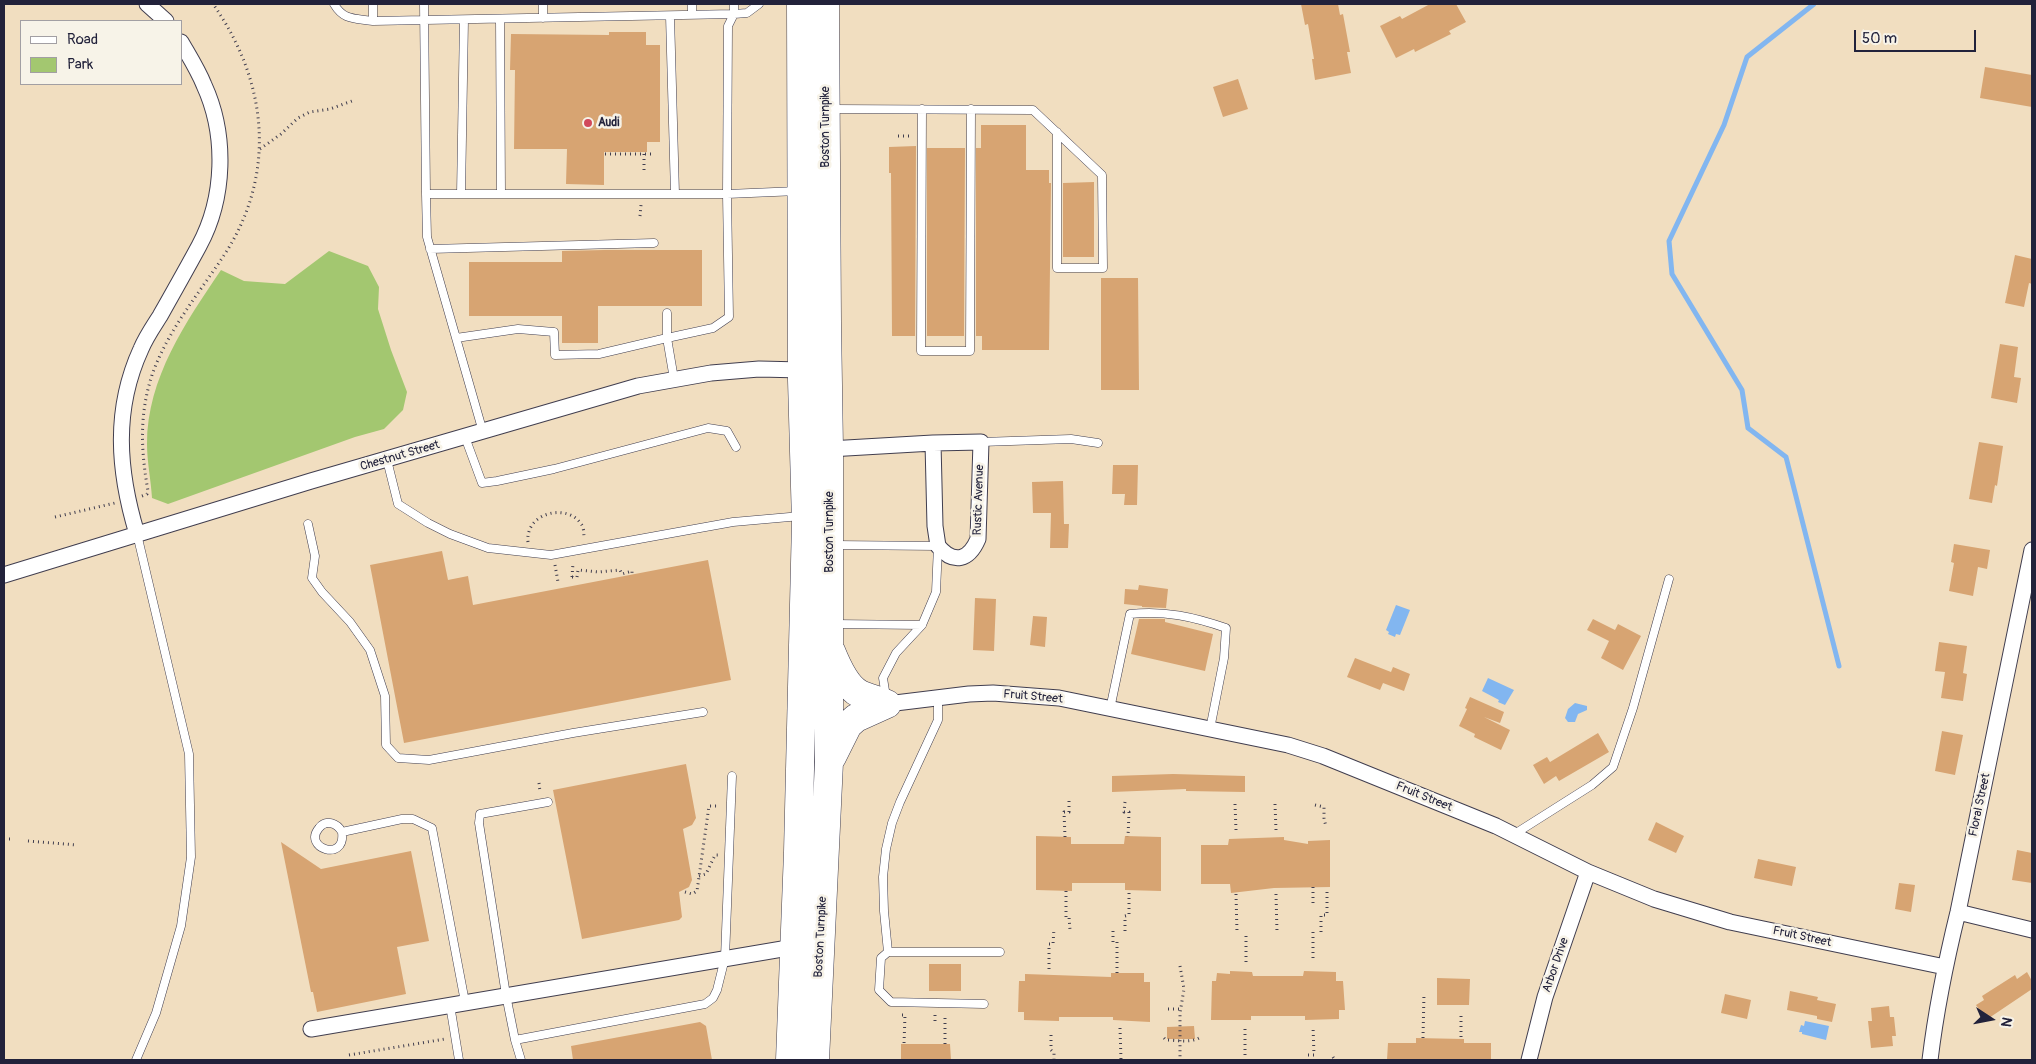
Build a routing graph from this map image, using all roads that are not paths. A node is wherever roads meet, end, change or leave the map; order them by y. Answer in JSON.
{"nodes":[{"id":1,"x":147,"y":4,"type":"edge"},
{"id":2,"x":334,"y":4,"type":"edge"},
{"id":3,"x":373,"y":4,"type":"edge"},
{"id":4,"x":424,"y":4,"type":"edge"},
{"id":5,"x":543,"y":4,"type":"edge"},
{"id":6,"x":692,"y":4,"type":"edge"},
{"id":7,"x":734,"y":4,"type":"edge"},
{"id":8,"x":759,"y":4,"type":"edge"},
{"id":9,"x":801,"y":4,"type":"edge"},
{"id":10,"x":826,"y":4,"type":"edge"},
{"id":11,"x":734,"y":14,"type":"junction"},
{"id":12,"x":692,"y":15,"type":"junction"},
{"id":13,"x":670,"y":16,"type":"junction"},
{"id":14,"x":543,"y":18,"type":"junction"},
{"id":15,"x":500,"y":19,"type":"junction"},
{"id":16,"x":165,"y":20,"type":"edge"},
{"id":17,"x":424,"y":20,"type":"junction"},
{"id":18,"x":464,"y":20,"type":"junction"},
{"id":19,"x":373,"y":21,"type":"junction"},
{"id":20,"x":182,"y":44,"type":"edge"},
{"id":21,"x":826,"y":109,"type":"junction"},
{"id":22,"x":922,"y":109,"type":"junction"},
{"id":23,"x":970,"y":109,"type":"junction"},
{"id":24,"x":1057,"y":132,"type":"junction"},
{"id":25,"x":802,"y":191,"type":"junction"},
{"id":26,"x":426,"y":194,"type":"junction"},
{"id":27,"x":461,"y":194,"type":"junction"},
{"id":28,"x":500,"y":194,"type":"junction"},
{"id":29,"x":675,"y":194,"type":"junction"},
{"id":30,"x":727,"y":194,"type":"junction"},
{"id":31,"x":654,"y":243,"type":"dead end"},
{"id":32,"x":430,"y":249,"type":"junction"},
{"id":33,"x":667,"y":313,"type":"dead end"},
{"id":34,"x":456,"y":338,"type":"junction"},
{"id":35,"x":667,"y":338,"type":"junction"},
{"id":36,"x":802,"y":370,"type":"junction"},
{"id":37,"x":674,"y":379,"type":"junction"},
{"id":38,"x":483,"y":432,"type":"junction"},
{"id":39,"x":465,"y":437,"type":"junction"},
{"id":40,"x":981,"y":442,"type":"junction"},
{"id":41,"x":932,"y":443,"type":"junction"},
{"id":42,"x":1098,"y":443,"type":"dead end"},
{"id":43,"x":736,"y":447,"type":"dead end"},
{"id":44,"x":830,"y":449,"type":"junction"},
{"id":45,"x":387,"y":460,"type":"junction"},
{"id":46,"x":806,"y":515,"type":"junction"},
{"id":47,"x":308,"y":524,"type":"dead end"},
{"id":48,"x":137,"y":534,"type":"junction"},
{"id":49,"x":830,"y":545,"type":"junction"},
{"id":50,"x":938,"y":546,"type":"junction"},
{"id":51,"x":2032,"y":550,"type":"edge"},
{"id":52,"x":4,"y":575,"type":"edge"},
{"id":53,"x":1669,"y":579,"type":"dead end"},
{"id":54,"x":2028,"y":596,"type":"edge"},
{"id":55,"x":922,"y":625,"type":"junction"},
{"id":56,"x":830,"y":635,"type":"junction"},
{"id":57,"x":938,"y":698,"type":"junction"},
{"id":58,"x":887,"y":704,"type":"junction"},
{"id":59,"x":1110,"y":709,"type":"junction"},
{"id":60,"x":703,"y":712,"type":"dead end"},
{"id":61,"x":1210,"y":729,"type":"junction"},
{"id":62,"x":830,"y":762,"type":"junction"},
{"id":63,"x":732,"y":776,"type":"dead end"},
{"id":64,"x":548,"y":802,"type":"dead end"},
{"id":65,"x":342,"y":832,"type":"dead end"},
{"id":66,"x":1513,"y":835,"type":"junction"},
{"id":67,"x":1588,"y":872,"type":"junction"},
{"id":68,"x":1958,"y":912,"type":"junction"},
{"id":69,"x":2032,"y":930,"type":"edge"},
{"id":70,"x":794,"y":947,"type":"junction"},
{"id":71,"x":888,"y":952,"type":"junction"},
{"id":72,"x":1000,"y":952,"type":"dead end"},
{"id":73,"x":725,"y":958,"type":"junction"},
{"id":74,"x":1945,"y":966,"type":"junction"},
{"id":75,"x":506,"y":995,"type":"junction"},
{"id":76,"x":466,"y":1002,"type":"junction"},
{"id":77,"x":984,"y":1004,"type":"dead end"},
{"id":78,"x":450,"y":1005,"type":"junction"},
{"id":79,"x":311,"y":1029,"type":"dead end"},
{"id":80,"x":516,"y":1040,"type":"junction"},
{"id":81,"x":136,"y":1060,"type":"edge"},
{"id":82,"x":459,"y":1060,"type":"edge"},
{"id":83,"x":521,"y":1060,"type":"edge"},
{"id":84,"x":790,"y":1060,"type":"edge"},
{"id":85,"x":815,"y":1060,"type":"edge"},
{"id":86,"x":1529,"y":1060,"type":"edge"},
{"id":87,"x":1930,"y":1060,"type":"edge"}],
"edges":[{"from":1,"to":16,"type":"street"},
{"from":2,"to":19,"type":"lane"},
{"from":3,"to":19,"type":"lane"},
{"from":4,"to":17,"type":"lane"},
{"from":5,"to":14,"type":"lane"},
{"from":6,"to":12,"type":"lane"},
{"from":7,"to":11,"type":"lane"},
{"from":8,"to":11,"type":"lane"},
{"from":9,"to":25,"type":"highway","name":"Boston Turnpike"},
{"from":10,"to":21,"type":"highway","name":"Boston Turnpike"},
{"from":11,"to":12,"type":"lane"},
{"from":11,"to":30,"type":"lane"},
{"from":12,"to":13,"type":"lane"},
{"from":13,"to":14,"type":"lane"},
{"from":13,"to":29,"type":"lane"},
{"from":14,"to":15,"type":"lane"},
{"from":15,"to":18,"type":"lane"},
{"from":15,"to":28,"type":"lane"},
{"from":17,"to":18,"type":"lane"},
{"from":17,"to":19,"type":"lane"},
{"from":17,"to":26,"type":"lane"},
{"from":18,"to":27,"type":"lane"},
{"from":20,"to":48,"type":"street"},
{"from":21,"to":22,"type":"lane"},
{"from":21,"to":44,"type":"highway","name":"Boston Turnpike"},
{"from":22,"to":23,"type":"lane"},
{"from":22,"to":23,"type":"lane"},
{"from":23,"to":24,"type":"lane"},
{"from":24,"to":24,"type":"lane"},
{"from":25,"to":30,"type":"lane"},
{"from":25,"to":36,"type":"highway","name":"Boston Turnpike"},
{"from":26,"to":27,"type":"lane"},
{"from":26,"to":32,"type":"lane"},
{"from":27,"to":28,"type":"lane"},
{"from":28,"to":29,"type":"lane"},
{"from":29,"to":30,"type":"lane"},
{"from":30,"to":35,"type":"lane"},
{"from":31,"to":32,"type":"lane"},
{"from":32,"to":34,"type":"lane"},
{"from":33,"to":35,"type":"lane"},
{"from":34,"to":35,"type":"lane"},
{"from":34,"to":38,"type":"lane"},
{"from":35,"to":37,"type":"lane"},
{"from":36,"to":37,"type":"street","name":"Chestnut Street"},
{"from":36,"to":46,"type":"highway","name":"Boston Turnpike"},
{"from":37,"to":38,"type":"street","name":"Chestnut Street"},
{"from":38,"to":39,"type":"street","name":"Chestnut Street"},
{"from":39,"to":43,"type":"lane"},
{"from":39,"to":45,"type":"street","name":"Chestnut Street"},
{"from":40,"to":41,"type":"street"},
{"from":40,"to":42,"type":"lane"},
{"from":40,"to":50,"type":"street","name":"Rustic Avenue"},
{"from":41,"to":44,"type":"street"},
{"from":41,"to":50,"type":"street"},
{"from":44,"to":49,"type":"highway","name":"Boston Turnpike"},
{"from":45,"to":46,"type":"lane"},
{"from":45,"to":48,"type":"street","name":"Chestnut Street"},
{"from":46,"to":70,"type":"highway","name":"Boston Turnpike"},
{"from":47,"to":60,"type":"lane"},
{"from":48,"to":52,"type":"street","name":"Chestnut Street"},
{"from":48,"to":81,"type":"lane"},
{"from":49,"to":50,"type":"lane"},
{"from":49,"to":56,"type":"highway","name":"Boston Turnpike"},
{"from":50,"to":55,"type":"lane"},
{"from":51,"to":54,"type":"street","name":"Floral Street"},
{"from":53,"to":66,"type":"lane"},
{"from":54,"to":68,"type":"street","name":"Floral Street"},
{"from":55,"to":56,"type":"lane"},
{"from":55,"to":58,"type":"lane"},
{"from":56,"to":58,"type":"highway"},
{"from":56,"to":62,"type":"highway","name":"Boston Turnpike"},
{"from":57,"to":58,"type":"street","name":"Fruit Street"},
{"from":57,"to":59,"type":"street","name":"Fruit Street"},
{"from":57,"to":71,"type":"lane"},
{"from":58,"to":62,"type":"highway"},
{"from":59,"to":61,"type":"street","name":"Fruit Street"},
{"from":59,"to":61,"type":"lane"},
{"from":61,"to":66,"type":"street","name":"Fruit Street"},
{"from":62,"to":85,"type":"highway","name":"Boston Turnpike"},
{"from":63,"to":73,"type":"lane"},
{"from":64,"to":75,"type":"lane"},
{"from":65,"to":76,"type":"lane"},
{"from":66,"to":67,"type":"street","name":"Fruit Street"},
{"from":67,"to":74,"type":"street","name":"Fruit Street"},
{"from":67,"to":86,"type":"street","name":"Arbor Drive"},
{"from":68,"to":69,"type":"street"},
{"from":68,"to":74,"type":"street","name":"Floral Street"},
{"from":70,"to":73,"type":"street"},
{"from":70,"to":84,"type":"highway","name":"Boston Turnpike"},
{"from":71,"to":72,"type":"lane"},
{"from":71,"to":77,"type":"lane"},
{"from":73,"to":75,"type":"street"},
{"from":73,"to":80,"type":"lane"},
{"from":74,"to":87,"type":"street","name":"Floral Street"},
{"from":75,"to":76,"type":"street"},
{"from":75,"to":80,"type":"lane"},
{"from":76,"to":78,"type":"street"},
{"from":78,"to":79,"type":"street"},
{"from":78,"to":82,"type":"lane"},
{"from":80,"to":83,"type":"lane"}]}
